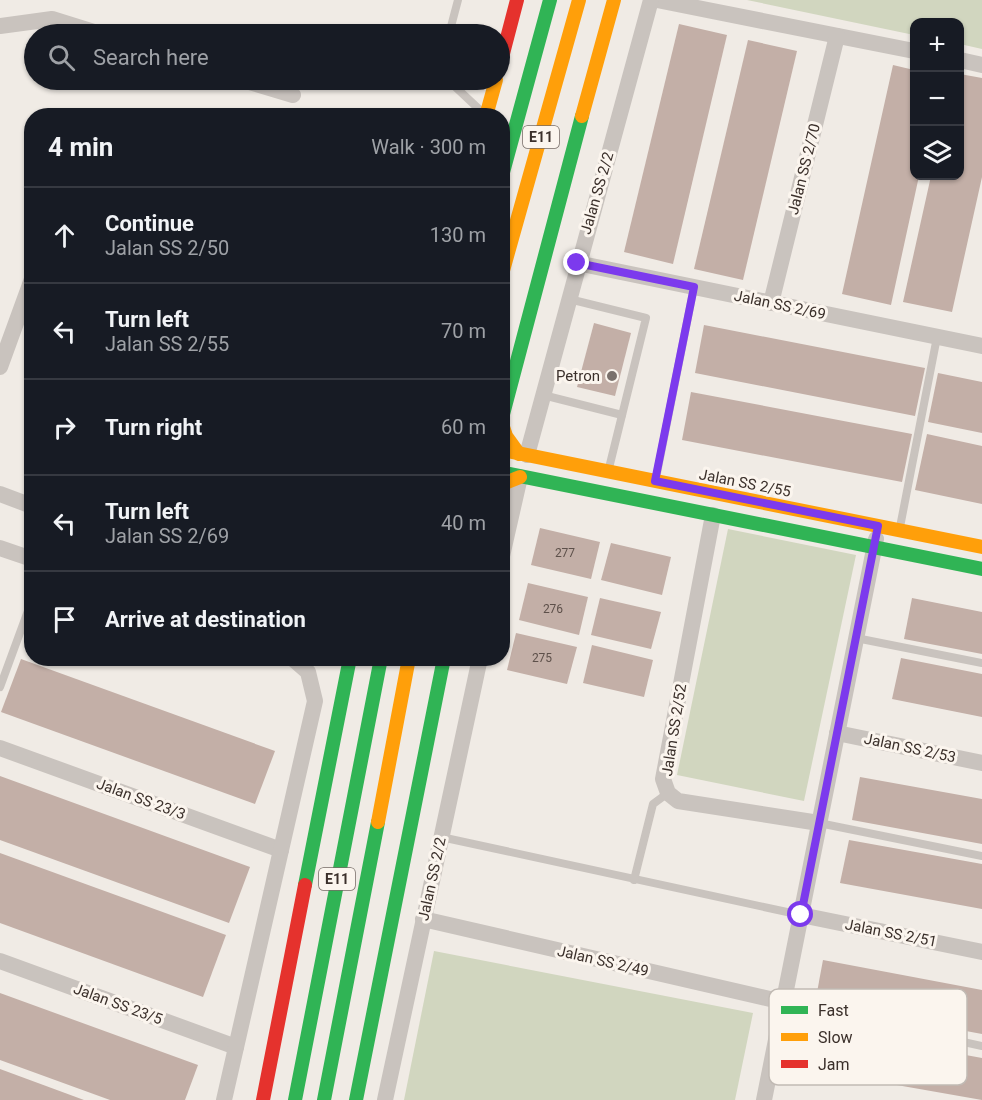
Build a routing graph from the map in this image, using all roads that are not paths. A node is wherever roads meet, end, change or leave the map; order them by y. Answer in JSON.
{"nodes":[{"id":1,"x":458,"y":0,"type":"edge"},
{"id":2,"x":517,"y":0,"type":"edge"},
{"id":3,"x":550,"y":0,"type":"edge"},
{"id":4,"x":579,"y":0,"type":"edge"},
{"id":5,"x":614,"y":0,"type":"edge"},
{"id":6,"x":651,"y":0,"type":"edge"},
{"id":7,"x":657,"y":0,"type":"edge"},
{"id":8,"x":66,"y":24,"type":"edge"},
{"id":9,"x":452,"y":24,"type":"edge"},
{"id":10,"x":0,"y":26,"type":"edge"},
{"id":11,"x":510,"y":27,"type":"edge"},
{"id":12,"x":837,"y":36,"type":"junction"},
{"id":13,"x":910,"y":50,"type":"edge"},
{"id":14,"x":964,"y":61,"type":"edge"},
{"id":15,"x":982,"y":65,"type":"edge"},
{"id":16,"x":276,"y":90,"type":"edge"},
{"id":17,"x":459,"y":90,"type":"edge"},
{"id":18,"x":492,"y":90,"type":"edge"},
{"id":19,"x":293,"y":95,"type":"dead end"},
{"id":20,"x":478,"y":108,"type":"edge"},
{"id":21,"x":488,"y":108,"type":"edge"},
{"id":22,"x":510,"y":147,"type":"edge"},
{"id":23,"x":510,"y":245,"type":"edge"},
{"id":24,"x":577,"y":263,"type":"junction"},
{"id":25,"x":694,"y":287,"type":"junction"},
{"id":26,"x":568,"y":299,"type":"junction"},
{"id":27,"x":24,"y":301,"type":"edge"},
{"id":28,"x":771,"y":303,"type":"junction"},
{"id":29,"x":937,"y":337,"type":"junction"},
{"id":30,"x":982,"y":346,"type":"edge"},
{"id":31,"x":0,"y":367,"type":"edge"},
{"id":32,"x":510,"y":369,"type":"edge"},
{"id":33,"x":543,"y":395,"type":"junction"},
{"id":34,"x":622,"y":415,"type":"junction"},
{"id":35,"x":510,"y":440,"type":"edge"},
{"id":36,"x":510,"y":452,"type":"edge"},
{"id":37,"x":523,"y":455,"type":"junction"},
{"id":38,"x":608,"y":472,"type":"junction"},
{"id":39,"x":510,"y":475,"type":"edge"},
{"id":40,"x":520,"y":477,"type":"junction"},
{"id":41,"x":510,"y":481,"type":"edge"},
{"id":42,"x":655,"y":481,"type":"junction"},
{"id":43,"x":0,"y":494,"type":"edge"},
{"id":44,"x":24,"y":503,"type":"edge"},
{"id":45,"x":713,"y":515,"type":"junction"},
{"id":46,"x":510,"y":521,"type":"edge"},
{"id":47,"x":878,"y":526,"type":"junction"},
{"id":48,"x":899,"y":531,"type":"junction"},
{"id":49,"x":874,"y":547,"type":"junction"},
{"id":50,"x":982,"y":547,"type":"edge"},
{"id":51,"x":0,"y":548,"type":"edge"},
{"id":52,"x":24,"y":556,"type":"edge"},
{"id":53,"x":982,"y":569,"type":"edge"},
{"id":54,"x":24,"y":622,"type":"edge"},
{"id":55,"x":856,"y":638,"type":"junction"},
{"id":56,"x":982,"y":663,"type":"edge"},
{"id":57,"x":301,"y":666,"type":"edge"},
{"id":58,"x":348,"y":666,"type":"edge"},
{"id":59,"x":379,"y":666,"type":"edge"},
{"id":60,"x":407,"y":666,"type":"edge"},
{"id":61,"x":442,"y":666,"type":"edge"},
{"id":62,"x":478,"y":666,"type":"edge"},
{"id":63,"x":0,"y":687,"type":"edge"},
{"id":64,"x":837,"y":733,"type":"junction"},
{"id":65,"x":0,"y":748,"type":"edge"},
{"id":66,"x":982,"y":763,"type":"edge"},
{"id":67,"x":668,"y":793,"type":"junction"},
{"id":68,"x":819,"y":823,"type":"junction"},
{"id":69,"x":441,"y":837,"type":"junction"},
{"id":70,"x":281,"y":850,"type":"junction"},
{"id":71,"x":982,"y":856,"type":"edge"},
{"id":72,"x":634,"y":880,"type":"junction"},
{"id":73,"x":801,"y":915,"type":"junction"},
{"id":74,"x":423,"y":919,"type":"junction"},
{"id":75,"x":982,"y":952,"type":"edge"},
{"id":76,"x":0,"y":961,"type":"edge"},
{"id":77,"x":786,"y":989,"type":"edge"},
{"id":78,"x":769,"y":999,"type":"edge"},
{"id":79,"x":967,"y":1043,"type":"edge"},
{"id":80,"x":982,"y":1046,"type":"edge"},
{"id":81,"x":236,"y":1047,"type":"junction"},
{"id":82,"x":224,"y":1100,"type":"edge"},
{"id":83,"x":263,"y":1100,"type":"edge"},
{"id":84,"x":296,"y":1100,"type":"edge"},
{"id":85,"x":324,"y":1100,"type":"edge"},
{"id":86,"x":356,"y":1100,"type":"edge"},
{"id":87,"x":386,"y":1100,"type":"edge"}],
"edges":[{"from":1,"to":9,"type":"lane"},
{"from":2,"to":11,"type":"main road"},
{"from":3,"to":22,"type":"main road","number":"E11"},
{"from":4,"to":23,"type":"main road","number":"E11"},
{"from":5,"to":32,"type":"main road"},
{"from":6,"to":24,"type":"street","name":"Jalan SS 2/2"},
{"from":7,"to":12,"type":"street"},
{"from":8,"to":10,"type":"street"},
{"from":12,"to":13,"type":"street"},
{"from":12,"to":28,"type":"street","name":"Jalan SS 2/70"},
{"from":14,"to":15,"type":"street"},
{"from":16,"to":19,"type":"street"},
{"from":17,"to":20,"type":"lane"},
{"from":18,"to":21,"type":"main road"},
{"from":24,"to":25,"type":"street","name":"Jalan SS 2/69"},
{"from":24,"to":26,"type":"street","name":"Jalan SS 2/2"},
{"from":25,"to":28,"type":"street","name":"Jalan SS 2/69"},
{"from":25,"to":42,"type":"lane"},
{"from":26,"to":33,"type":"street","name":"Jalan SS 2/2"},
{"from":26,"to":34,"type":"lane"},
{"from":27,"to":31,"type":"street"},
{"from":28,"to":29,"type":"street","name":"Jalan SS 2/69"},
{"from":29,"to":30,"type":"street","name":"Jalan SS 2/69"},
{"from":29,"to":48,"type":"lane"},
{"from":33,"to":34,"type":"lane"},
{"from":33,"to":37,"type":"street","name":"Jalan SS 2/2"},
{"from":34,"to":38,"type":"lane"},
{"from":35,"to":37,"type":"main road"},
{"from":36,"to":37,"type":"main road","name":"Jalan SS 2/55"},
{"from":37,"to":38,"type":"main road","name":"Jalan SS 2/55"},
{"from":38,"to":42,"type":"main road","name":"Jalan SS 2/55"},
{"from":39,"to":40,"type":"main road"},
{"from":40,"to":41,"type":"main road"},
{"from":40,"to":45,"type":"main road"},
{"from":40,"to":46,"type":"street"},
{"from":42,"to":47,"type":"main road","name":"Jalan SS 2/55"},
{"from":43,"to":44,"type":"street"},
{"from":45,"to":49,"type":"main road"},
{"from":45,"to":67,"type":"street","name":"Jalan SS 2/52"},
{"from":47,"to":48,"type":"main road","name":"Jalan SS 2/55"},
{"from":47,"to":49,"type":"street"},
{"from":48,"to":50,"type":"main road","name":"Jalan SS 2/55"},
{"from":49,"to":53,"type":"main road"},
{"from":49,"to":55,"type":"street"},
{"from":51,"to":52,"type":"street"},
{"from":54,"to":63,"type":"lane"},
{"from":55,"to":56,"type":"lane"},
{"from":55,"to":64,"type":"street"},
{"from":57,"to":70,"type":"street"},
{"from":58,"to":83,"type":"main road"},
{"from":59,"to":84,"type":"main road","number":"E11"},
{"from":60,"to":85,"type":"main road","number":"E11"},
{"from":61,"to":86,"type":"main road"},
{"from":62,"to":69,"type":"street","name":"Jalan SS 2/2"},
{"from":64,"to":66,"type":"street","name":"Jalan SS 2/53"},
{"from":64,"to":68,"type":"street"},
{"from":65,"to":70,"type":"street","name":"Jalan SS 23/3"},
{"from":67,"to":68,"type":"street","name":"Jalan SS 2/52"},
{"from":67,"to":72,"type":"lane"},
{"from":68,"to":71,"type":"lane"},
{"from":68,"to":73,"type":"street"},
{"from":69,"to":72,"type":"lane"},
{"from":69,"to":74,"type":"street","name":"Jalan SS 2/2"},
{"from":70,"to":81,"type":"street"},
{"from":72,"to":73,"type":"lane"},
{"from":73,"to":75,"type":"street","name":"Jalan SS 2/51"},
{"from":73,"to":77,"type":"street"},
{"from":74,"to":78,"type":"street","name":"Jalan SS 2/49"},
{"from":74,"to":87,"type":"street","name":"Jalan SS 2/2"},
{"from":76,"to":81,"type":"street","name":"Jalan SS 23/5"},
{"from":79,"to":80,"type":"lane"},
{"from":81,"to":82,"type":"street"}]}
